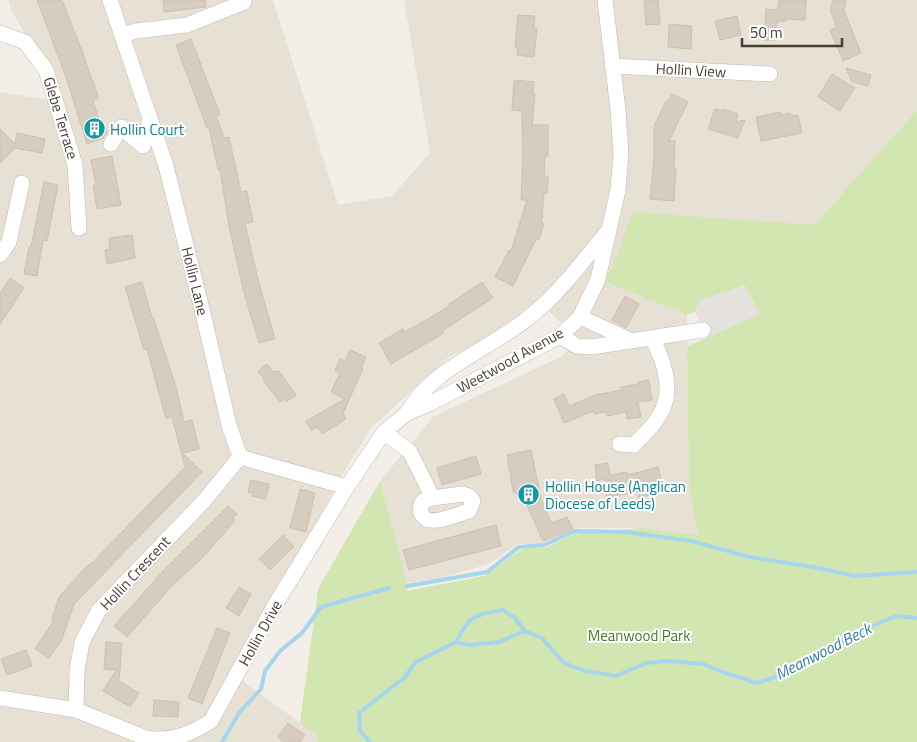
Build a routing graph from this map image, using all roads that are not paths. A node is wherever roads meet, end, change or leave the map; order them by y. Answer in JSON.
{"nodes":[{"id":1,"x":110,"y":0,"type":"edge"},
{"id":2,"x":605,"y":0,"type":"edge"},
{"id":3,"x":244,"y":2,"type":"dead end"},
{"id":4,"x":0,"y":33,"type":"edge"},
{"id":5,"x":123,"y":35,"type":"junction"},
{"id":6,"x":612,"y":66,"type":"junction"},
{"id":7,"x":770,"y":74,"type":"dead end"},
{"id":8,"x":150,"y":117,"type":"junction"},
{"id":9,"x":111,"y":144,"type":"dead end"},
{"id":10,"x":22,"y":183,"type":"dead end"},
{"id":11,"x":79,"y":228,"type":"dead end"},
{"id":12,"x":611,"y":228,"type":"junction"},
{"id":13,"x":0,"y":255,"type":"edge"},
{"id":14,"x":580,"y":317,"type":"junction"},
{"id":15,"x":703,"y":330,"type":"dead end"},
{"id":16,"x":560,"y":336,"type":"junction"},
{"id":17,"x":652,"y":338,"type":"junction"},
{"id":18,"x":632,"y":341,"type":"junction"},
{"id":19,"x":407,"y":413,"type":"junction"},
{"id":20,"x":384,"y":432,"type":"junction"},
{"id":21,"x":620,"y":444,"type":"dead end"},
{"id":22,"x":240,"y":457,"type":"junction"},
{"id":23,"x":347,"y":487,"type":"junction"},
{"id":24,"x":433,"y":498,"type":"dead end"},
{"id":25,"x":0,"y":698,"type":"edge"},
{"id":26,"x":76,"y":710,"type":"junction"},
{"id":27,"x":144,"y":740,"type":"edge"}],
"edges":[{"from":1,"to":5,"type":"street","name":"Hollin Lane"},
{"from":2,"to":6,"type":"street","name":"Weetwood Avenue"},
{"from":3,"to":5,"type":"street"},
{"from":4,"to":11,"type":"street","name":"Glebe Terrace"},
{"from":5,"to":8,"type":"street","name":"Hollin Lane"},
{"from":6,"to":7,"type":"street","name":"Hollin View"},
{"from":6,"to":12,"type":"street","name":"Weetwood Avenue"},
{"from":8,"to":9,"type":"street"},
{"from":8,"to":22,"type":"street","name":"Hollin Lane"},
{"from":10,"to":13,"type":"street"},
{"from":12,"to":14,"type":"street","name":"Weetwood Avenue"},
{"from":12,"to":19,"type":"street","name":"Weetwood Avenue"},
{"from":14,"to":16,"type":"street","name":"Weetwood Avenue"},
{"from":14,"to":18,"type":"street"},
{"from":15,"to":17,"type":"street"},
{"from":16,"to":18,"type":"street"},
{"from":16,"to":19,"type":"street","name":"Weetwood Avenue"},
{"from":17,"to":18,"type":"street"},
{"from":17,"to":21,"type":"street"},
{"from":19,"to":20,"type":"street","name":"Weetwood Avenue"},
{"from":20,"to":23,"type":"street","name":"Weetwood Avenue"},
{"from":20,"to":24,"type":"street"},
{"from":22,"to":23,"type":"street"},
{"from":22,"to":26,"type":"street","name":"Hollin Crescent"},
{"from":23,"to":27,"type":"street","name":"Hollin Drive"},
{"from":25,"to":26,"type":"street","name":"Hollin Drive"},
{"from":26,"to":27,"type":"street","name":"Hollin Drive"}]}
